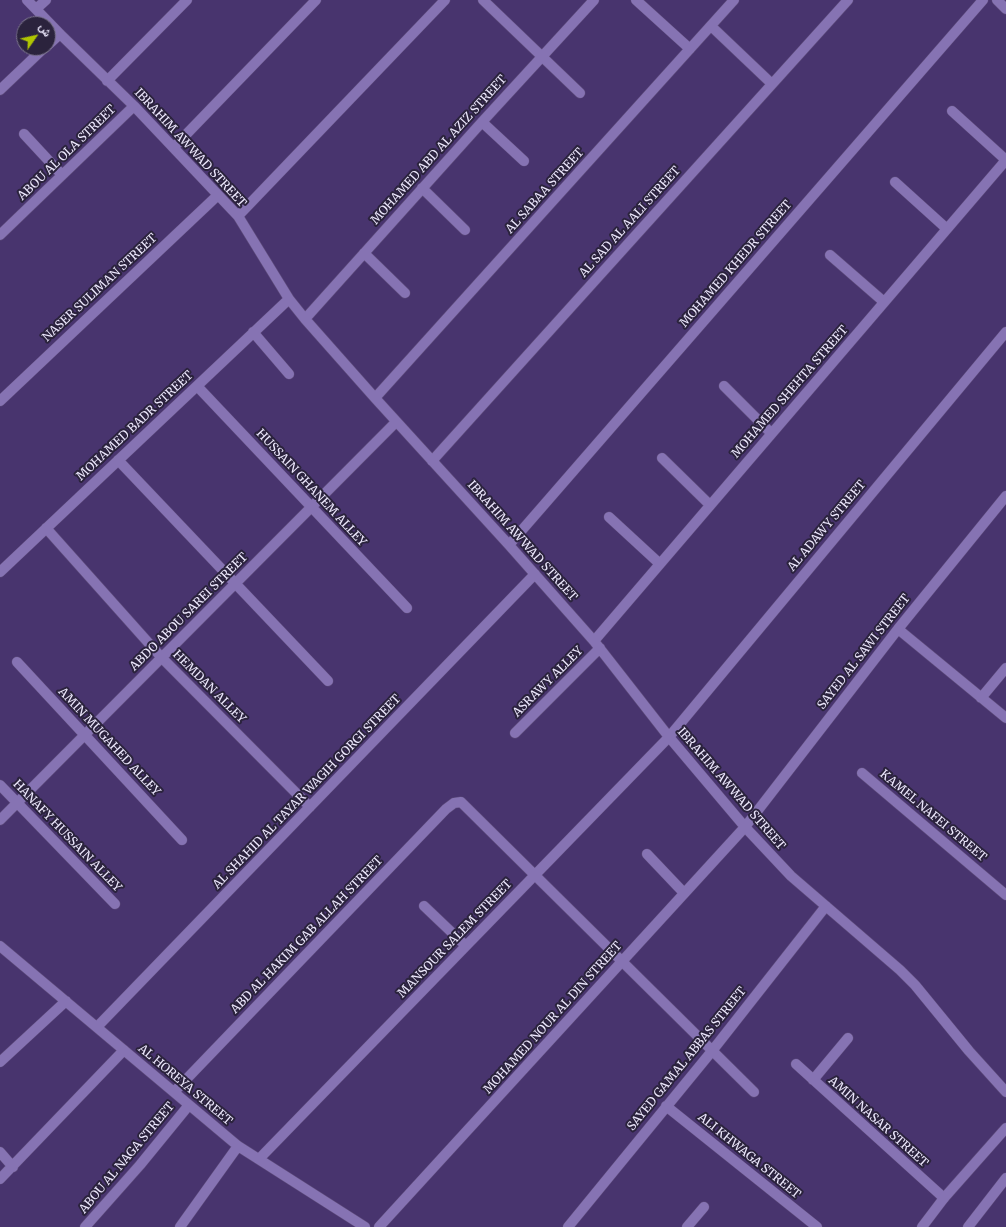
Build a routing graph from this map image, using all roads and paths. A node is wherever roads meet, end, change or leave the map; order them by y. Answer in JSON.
{"nodes":[{"id":1,"x":27,"y":0,"type":"edge"},
{"id":2,"x":46,"y":0,"type":"edge"},
{"id":3,"x":187,"y":0,"type":"edge"},
{"id":4,"x":316,"y":0,"type":"edge"},
{"id":5,"x":445,"y":0,"type":"edge"},
{"id":6,"x":483,"y":0,"type":"edge"},
{"id":7,"x":594,"y":0,"type":"edge"},
{"id":8,"x":636,"y":0,"type":"edge"},
{"id":9,"x":734,"y":0,"type":"edge"},
{"id":10,"x":848,"y":0,"type":"edge"},
{"id":11,"x":983,"y":0,"type":"edge"},
{"id":12,"x":997,"y":0,"type":"edge"},
{"id":13,"x":36,"y":9,"type":"junction"},
{"id":14,"x":1006,"y":9,"type":"edge"},
{"id":15,"x":711,"y":26,"type":"junction"},
{"id":16,"x":60,"y":34,"type":"junction"},
{"id":17,"x":56,"y":38,"type":"edge"},
{"id":18,"x":690,"y":50,"type":"junction"},
{"id":19,"x":36,"y":56,"type":"edge"},
{"id":20,"x":542,"y":56,"type":"junction"},
{"id":21,"x":107,"y":81,"type":"junction"},
{"id":22,"x":772,"y":84,"type":"junction"},
{"id":23,"x":0,"y":90,"type":"edge"},
{"id":24,"x":580,"y":93,"type":"dead end"},
{"id":25,"x":134,"y":106,"type":"junction"},
{"id":26,"x":952,"y":111,"type":"dead end"},
{"id":27,"x":482,"y":122,"type":"junction"},
{"id":28,"x":24,"y":134,"type":"dead end"},
{"id":29,"x":174,"y":147,"type":"junction"},
{"id":30,"x":1006,"y":160,"type":"edge"},
{"id":31,"x":524,"y":161,"type":"dead end"},
{"id":32,"x":62,"y":175,"type":"junction"},
{"id":33,"x":895,"y":182,"type":"dead end"},
{"id":34,"x":422,"y":188,"type":"junction"},
{"id":35,"x":218,"y":195,"type":"junction"},
{"id":36,"x":238,"y":216,"type":"junction"},
{"id":37,"x":947,"y":229,"type":"junction"},
{"id":38,"x":465,"y":230,"type":"dead end"},
{"id":39,"x":0,"y":235,"type":"edge"},
{"id":40,"x":364,"y":253,"type":"junction"},
{"id":41,"x":830,"y":255,"type":"dead end"},
{"id":42,"x":405,"y":293,"type":"dead end"},
{"id":43,"x":289,"y":299,"type":"junction"},
{"id":44,"x":884,"y":302,"type":"junction"},
{"id":45,"x":305,"y":319,"type":"junction"},
{"id":46,"x":253,"y":332,"type":"junction"},
{"id":47,"x":1006,"y":332,"type":"edge"},
{"id":48,"x":290,"y":374,"type":"dead end"},
{"id":49,"x":197,"y":386,"type":"junction"},
{"id":50,"x":724,"y":386,"type":"dead end"},
{"id":51,"x":375,"y":398,"type":"junction"},
{"id":52,"x":0,"y":401,"type":"edge"},
{"id":53,"x":396,"y":422,"type":"junction"},
{"id":54,"x":771,"y":433,"type":"junction"},
{"id":55,"x":662,"y":458,"type":"dead end"},
{"id":56,"x":118,"y":460,"type":"junction"},
{"id":57,"x":432,"y":461,"type":"junction"},
{"id":58,"x":1006,"y":496,"type":"edge"},
{"id":59,"x":710,"y":505,"type":"junction"},
{"id":60,"x":312,"y":508,"type":"junction"},
{"id":61,"x":609,"y":517,"type":"dead end"},
{"id":62,"x":46,"y":528,"type":"junction"},
{"id":63,"x":509,"y":545,"type":"junction"},
{"id":64,"x":660,"y":564,"type":"junction"},
{"id":65,"x":0,"y":572,"type":"edge"},
{"id":66,"x":535,"y":574,"type":"junction"},
{"id":67,"x":235,"y":584,"type":"junction"},
{"id":68,"x":407,"y":608,"type":"dead end"},
{"id":69,"x":898,"y":629,"type":"junction"},
{"id":70,"x":597,"y":644,"type":"junction"},
{"id":71,"x":162,"y":658,"type":"junction"},
{"id":72,"x":16,"y":662,"type":"dead end"},
{"id":73,"x":1006,"y":668,"type":"edge"},
{"id":74,"x":328,"y":681,"type":"dead end"},
{"id":75,"x":981,"y":698,"type":"junction"},
{"id":76,"x":1006,"y":718,"type":"edge"},
{"id":77,"x":515,"y":733,"type":"dead end"},
{"id":78,"x":85,"y":735,"type":"junction"},
{"id":79,"x":669,"y":737,"type":"junction"},
{"id":80,"x":862,"y":773,"type":"dead end"},
{"id":81,"x":0,"y":785,"type":"edge"},
{"id":82,"x":17,"y":803,"type":"junction"},
{"id":83,"x":310,"y":807,"type":"junction"},
{"id":84,"x":0,"y":820,"type":"edge"},
{"id":85,"x":745,"y":827,"type":"junction"},
{"id":86,"x":182,"y":840,"type":"dead end"},
{"id":87,"x":647,"y":854,"type":"dead end"},
{"id":88,"x":535,"y":875,"type":"junction"},
{"id":89,"x":684,"y":893,"type":"junction"},
{"id":90,"x":1006,"y":895,"type":"edge"},
{"id":91,"x":115,"y":904,"type":"dead end"},
{"id":92,"x":424,"y":906,"type":"dead end"},
{"id":93,"x":826,"y":906,"type":"junction"},
{"id":94,"x":0,"y":946,"type":"edge"},
{"id":95,"x":466,"y":946,"type":"junction"},
{"id":96,"x":622,"y":961,"type":"junction"},
{"id":97,"x":66,"y":1002,"type":"junction"},
{"id":98,"x":97,"y":1028,"type":"junction"},
{"id":99,"x":848,"y":1038,"type":"dead end"},
{"id":100,"x":124,"y":1050,"type":"junction"},
{"id":101,"x":712,"y":1051,"type":"junction"},
{"id":102,"x":0,"y":1062,"type":"edge"},
{"id":103,"x":796,"y":1064,"type":"dead end"},
{"id":104,"x":813,"y":1080,"type":"junction"},
{"id":105,"x":174,"y":1092,"type":"junction"},
{"id":106,"x":754,"y":1092,"type":"dead end"},
{"id":107,"x":1006,"y":1092,"type":"edge"},
{"id":108,"x":189,"y":1105,"type":"junction"},
{"id":109,"x":666,"y":1106,"type":"junction"},
{"id":110,"x":1006,"y":1128,"type":"edge"},
{"id":111,"x":238,"y":1146,"type":"junction"},
{"id":112,"x":0,"y":1152,"type":"edge"},
{"id":113,"x":259,"y":1159,"type":"junction"},
{"id":114,"x":12,"y":1167,"type":"junction"},
{"id":115,"x":0,"y":1179,"type":"edge"},
{"id":116,"x":1006,"y":1179,"type":"edge"},
{"id":117,"x":944,"y":1198,"type":"junction"},
{"id":118,"x":704,"y":1207,"type":"dead end"},
{"id":119,"x":85,"y":1227,"type":"edge"},
{"id":120,"x":180,"y":1227,"type":"edge"},
{"id":121,"x":365,"y":1227,"type":"edge"},
{"id":122,"x":379,"y":1227,"type":"edge"},
{"id":123,"x":568,"y":1227,"type":"edge"},
{"id":124,"x":687,"y":1227,"type":"edge"},
{"id":125,"x":817,"y":1227,"type":"edge"},
{"id":126,"x":922,"y":1227,"type":"edge"},
{"id":127,"x":968,"y":1227,"type":"edge"}],
"edges":[{"from":1,"to":13,"type":"street","name":"IBRAHIM AWWAD STREET"},
{"from":2,"to":13,"type":"street"},
{"from":3,"to":21,"type":"street"},
{"from":4,"to":29,"type":"street"},
{"from":5,"to":36,"type":"street"},
{"from":6,"to":20,"type":"street"},
{"from":7,"to":20,"type":"street","name":"MOHAMED ABD AL AZIZ STREET"},
{"from":8,"to":18,"type":"street"},
{"from":9,"to":15,"type":"street","name":"AL SABAA STREET"},
{"from":10,"to":22,"type":"street","name":"AL SAD AL AALI STREET"},
{"from":11,"to":63,"type":"street","name":"MOHAMED KHEDR STREET"},
{"from":12,"to":14,"type":"street"},
{"from":13,"to":16,"type":"street","name":"IBRAHIM AWWAD STREET"},
{"from":15,"to":18,"type":"street","name":"AL SABAA STREET"},
{"from":15,"to":22,"type":"street"},
{"from":16,"to":17,"type":"street"},
{"from":16,"to":21,"type":"street","name":"IBRAHIM AWWAD STREET"},
{"from":18,"to":51,"type":"street","name":"AL SABAA STREET"},
{"from":19,"to":23,"type":"street"},
{"from":20,"to":24,"type":"street"},
{"from":20,"to":27,"type":"street","name":"MOHAMED ABD AL AZIZ STREET"},
{"from":21,"to":25,"type":"street","name":"IBRAHIM AWWAD STREET"},
{"from":22,"to":57,"type":"street","name":"AL SAD AL AALI STREET"},
{"from":25,"to":29,"type":"street","name":"IBRAHIM AWWAD STREET"},
{"from":25,"to":32,"type":"street","name":"ABOU AL OLA STREET"},
{"from":26,"to":30,"type":"street"},
{"from":27,"to":31,"type":"street"},
{"from":27,"to":34,"type":"street","name":"MOHAMED ABD AL AZIZ STREET"},
{"from":28,"to":32,"type":"street"},
{"from":29,"to":35,"type":"street","name":"IBRAHIM AWWAD STREET"},
{"from":30,"to":37,"type":"street","name":"MOHAMED SHEHTA STREET"},
{"from":32,"to":39,"type":"street","name":"ABOU AL OLA STREET"},
{"from":33,"to":37,"type":"street"},
{"from":34,"to":38,"type":"street"},
{"from":34,"to":40,"type":"street","name":"MOHAMED ABD AL AZIZ STREET"},
{"from":35,"to":36,"type":"street","name":"IBRAHIM AWWAD STREET"},
{"from":35,"to":52,"type":"street","name":"NASER SULIMAN STREET"},
{"from":36,"to":43,"type":"street","name":"IBRAHIM AWWAD STREET"},
{"from":37,"to":44,"type":"street","name":"MOHAMED SHEHTA STREET"},
{"from":40,"to":42,"type":"street"},
{"from":40,"to":45,"type":"street","name":"MOHAMED ABD AL AZIZ STREET"},
{"from":41,"to":44,"type":"street"},
{"from":43,"to":45,"type":"street","name":"IBRAHIM AWWAD STREET"},
{"from":43,"to":46,"type":"street","name":"MOHAMED BADR STREET"},
{"from":44,"to":54,"type":"street","name":"MOHAMED SHEHTA STREET"},
{"from":45,"to":51,"type":"street","name":"IBRAHIM AWWAD STREET"},
{"from":46,"to":48,"type":"street"},
{"from":46,"to":49,"type":"street","name":"MOHAMED BADR STREET"},
{"from":47,"to":79,"type":"street","name":"AL ADAWY STREET"},
{"from":49,"to":56,"type":"street","name":"MOHAMED BADR STREET"},
{"from":49,"to":60,"type":"street","name":"HUSSAIN GHANEM ALLEY"},
{"from":50,"to":54,"type":"street"},
{"from":51,"to":53,"type":"street","name":"IBRAHIM AWWAD STREET"},
{"from":53,"to":57,"type":"street","name":"IBRAHIM AWWAD STREET"},
{"from":53,"to":60,"type":"street","name":"ABDO ABOU SAREI STREET"},
{"from":54,"to":59,"type":"street","name":"MOHAMED SHEHTA STREET"},
{"from":55,"to":59,"type":"street"},
{"from":56,"to":62,"type":"street","name":"MOHAMED BADR STREET"},
{"from":56,"to":67,"type":"street"},
{"from":57,"to":63,"type":"street","name":"IBRAHIM AWWAD STREET"},
{"from":58,"to":69,"type":"street","name":"SAYED AL SAWI STREET"},
{"from":59,"to":64,"type":"street","name":"MOHAMED SHEHTA STREET"},
{"from":60,"to":67,"type":"street","name":"ABDO ABOU SAREI STREET"},
{"from":60,"to":68,"type":"street","name":"HUSSAIN GHANEM ALLEY"},
{"from":61,"to":64,"type":"street"},
{"from":62,"to":65,"type":"street","name":"MOHAMED BADR STREET"},
{"from":62,"to":71,"type":"street","name":"HEMDAN ALLEY"},
{"from":63,"to":66,"type":"street","name":"IBRAHIM AWWAD STREET"},
{"from":64,"to":70,"type":"street","name":"MOHAMED SHEHTA STREET"},
{"from":66,"to":70,"type":"street","name":"IBRAHIM AWWAD STREET"},
{"from":66,"to":83,"type":"street","name":"AL SHAHID AL TAYAR WAGIH GORGI STREET"},
{"from":67,"to":71,"type":"street","name":"ABDO ABOU SAREI STREET"},
{"from":67,"to":74,"type":"street"},
{"from":69,"to":75,"type":"street"},
{"from":69,"to":85,"type":"street","name":"SAYED AL SAWI STREET"},
{"from":70,"to":77,"type":"street","name":"ASRAWY ALLEY"},
{"from":70,"to":79,"type":"street","name":"IBRAHIM AWWAD STREET"},
{"from":71,"to":78,"type":"street","name":"ABDO ABOU SAREI STREET"},
{"from":71,"to":83,"type":"street","name":"HEMDAN ALLEY"},
{"from":72,"to":78,"type":"street","name":"AMIN MUGAHED ALLEY"},
{"from":73,"to":75,"type":"street"},
{"from":75,"to":76,"type":"street"},
{"from":78,"to":82,"type":"street","name":"ABDO ABOU SAREI STREET"},
{"from":78,"to":86,"type":"street","name":"AMIN MUGAHED ALLEY"},
{"from":79,"to":85,"type":"street","name":"IBRAHIM AWWAD STREET"},
{"from":79,"to":88,"type":"street","name":"MANSOUR SALEM STREET"},
{"from":80,"to":90,"type":"street","name":"KAMEL NAFEI STREET"},
{"from":81,"to":82,"type":"street","name":"HANAFY HUSSAIN ALLEY"},
{"from":82,"to":84,"type":"street","name":"ABDO ABOU SAREI STREET"},
{"from":82,"to":91,"type":"street","name":"HANAFY HUSSAIN ALLEY"},
{"from":83,"to":98,"type":"street","name":"AL SHAHID AL TAYAR WAGIH GORGI STREET"},
{"from":85,"to":89,"type":"street","name":"MOHAMED NOUR AL DIN STREET"},
{"from":85,"to":93,"type":"street","name":"IBRAHIM AWWAD STREET"},
{"from":87,"to":89,"type":"street"},
{"from":88,"to":95,"type":"street","name":"MANSOUR SALEM STREET"},
{"from":88,"to":96,"type":"street"},
{"from":88,"to":105,"type":"street","name":"ABD AL HAKIM GAB ALLAH STREET"},
{"from":89,"to":96,"type":"street","name":"MOHAMED NOUR AL DIN STREET"},
{"from":92,"to":95,"type":"street"},
{"from":93,"to":101,"type":"street","name":"SAYED GAMAL ABBAS STREET"},
{"from":93,"to":107,"type":"street","name":"IBRAHIM AWWAD STREET"},
{"from":94,"to":97,"type":"street","name":"AL HOREYA STREET"},
{"from":95,"to":113,"type":"street","name":"MANSOUR SALEM STREET"},
{"from":96,"to":101,"type":"street"},
{"from":96,"to":122,"type":"street","name":"MOHAMED NOUR AL DIN STREET"},
{"from":97,"to":98,"type":"street","name":"AL HOREYA STREET"},
{"from":97,"to":102,"type":"street"},
{"from":98,"to":100,"type":"street","name":"AL HOREYA STREET"},
{"from":99,"to":104,"type":"street"},
{"from":100,"to":105,"type":"street","name":"AL HOREYA STREET"},
{"from":100,"to":114,"type":"street"},
{"from":101,"to":106,"type":"street"},
{"from":101,"to":109,"type":"street","name":"SAYED GAMAL ABBAS STREET"},
{"from":103,"to":104,"type":"street","name":"AMIN NASAR STREET"},
{"from":104,"to":117,"type":"street","name":"AMIN NASAR STREET"},
{"from":105,"to":108,"type":"street","name":"AL HOREYA STREET"},
{"from":108,"to":111,"type":"street","name":"AL HOREYA STREET"},
{"from":108,"to":119,"type":"street","name":"ABOU AL NAGA STREET"},
{"from":109,"to":123,"type":"street","name":"SAYED GAMAL ABBAS STREET"},
{"from":109,"to":125,"type":"street","name":"ALI KHWAGA STREET"},
{"from":110,"to":117,"type":"street"},
{"from":111,"to":113,"type":"street","name":"AL HOREYA STREET"},
{"from":111,"to":120,"type":"street"},
{"from":112,"to":114,"type":"street"},
{"from":113,"to":121,"type":"street","name":"AL HOREYA STREET"},
{"from":114,"to":115,"type":"street"},
{"from":116,"to":127,"type":"street"},
{"from":117,"to":126,"type":"street"},
{"from":118,"to":124,"type":"street"}]}
